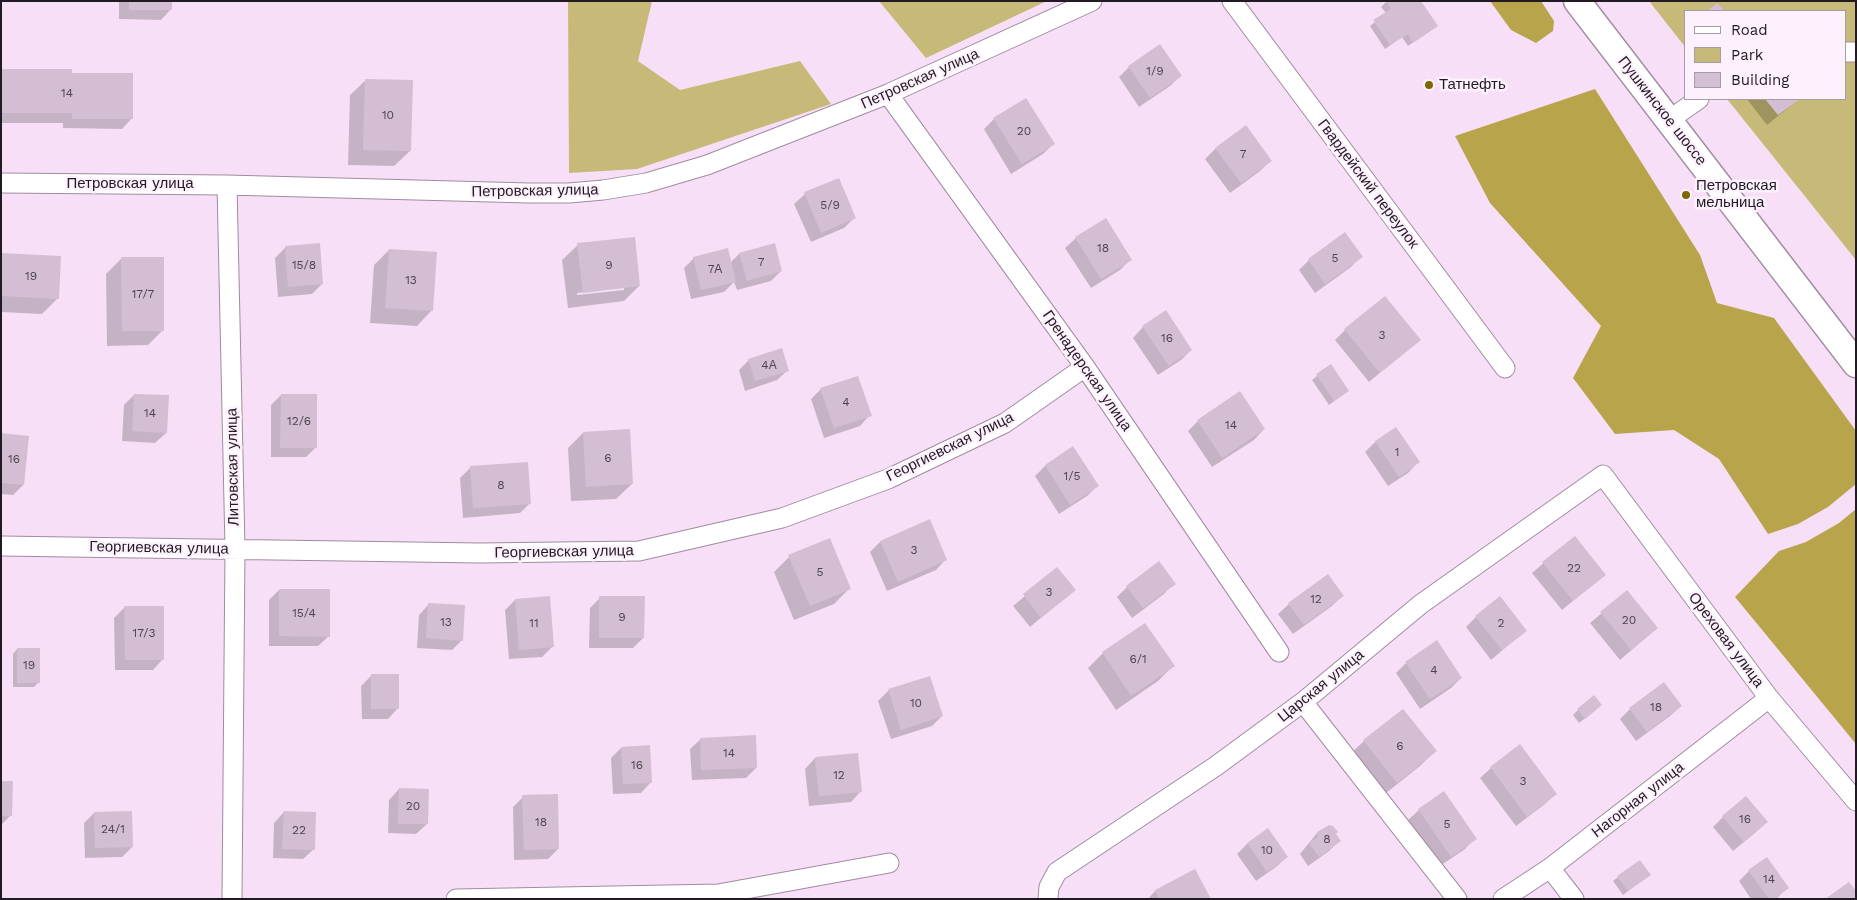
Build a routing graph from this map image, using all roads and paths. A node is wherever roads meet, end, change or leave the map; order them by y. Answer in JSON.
{"nodes":[{"id":1,"x":1092,"y":1,"type":"edge"},
{"id":2,"x":1232,"y":1,"type":"edge"},
{"id":3,"x":1577,"y":1,"type":"edge"},
{"id":4,"x":888,"y":94,"type":"junction"},
{"id":5,"x":1698,"y":100,"type":"edge"},
{"id":6,"x":1669,"y":120,"type":"junction"},
{"id":7,"x":1,"y":183,"type":"edge"},
{"id":8,"x":227,"y":185,"type":"junction"},
{"id":9,"x":1856,"y":364,"type":"edge"},
{"id":10,"x":1085,"y":366,"type":"junction"},
{"id":11,"x":1505,"y":368,"type":"dead end"},
{"id":12,"x":1603,"y":475,"type":"joint"},
{"id":13,"x":1,"y":546,"type":"edge"},
{"id":14,"x":235,"y":548,"type":"junction"},
{"id":15,"x":1279,"y":652,"type":"dead end"},
{"id":16,"x":1769,"y":698,"type":"junction"},
{"id":17,"x":1304,"y":702,"type":"junction"},
{"id":18,"x":1856,"y":800,"type":"edge"},
{"id":19,"x":889,"y":863,"type":"dead end"},
{"id":20,"x":1550,"y":868,"type":"junction"},
{"id":21,"x":232,"y":899,"type":"edge"},
{"id":22,"x":456,"y":899,"type":"edge"},
{"id":23,"x":1048,"y":899,"type":"edge"},
{"id":24,"x":1457,"y":899,"type":"edge"},
{"id":25,"x":1503,"y":899,"type":"edge"},
{"id":26,"x":1574,"y":899,"type":"edge"}],
"edges":[{"from":1,"to":4,"type":"street","name":"Петровская улица"},
{"from":2,"to":11,"type":"street","name":"Гвардейский переулок"},
{"from":3,"to":6,"type":"main road","name":"Пушкинское шоссе"},
{"from":4,"to":8,"type":"street","name":"Петровская улица"},
{"from":4,"to":10,"type":"street","name":"Гренадерская улица"},
{"from":5,"to":6,"type":"street"},
{"from":6,"to":9,"type":"main road","name":"Пушкинское шоссе"},
{"from":7,"to":8,"type":"street","name":"Петровская улица"},
{"from":8,"to":14,"type":"street","name":"Литовская улица"},
{"from":10,"to":14,"type":"street","name":"Георгиевская улица"},
{"from":10,"to":15,"type":"street","name":"Гренадерская улица"},
{"from":12,"to":16,"type":"street","name":"Ореховая улица"},
{"from":12,"to":17,"type":"street","name":"Царская улица"},
{"from":13,"to":14,"type":"street","name":"Георгиевская улица"},
{"from":14,"to":21,"type":"street","name":"Литовская улица"},
{"from":16,"to":18,"type":"street","name":"Ореховая улица"},
{"from":16,"to":20,"type":"street","name":"Нагорная улица"},
{"from":17,"to":23,"type":"street","name":"Царская улица"},
{"from":17,"to":24,"type":"street"},
{"from":19,"to":22,"type":"street"},
{"from":20,"to":25,"type":"street","name":"Нагорная улица"},
{"from":20,"to":26,"type":"street"}]}
